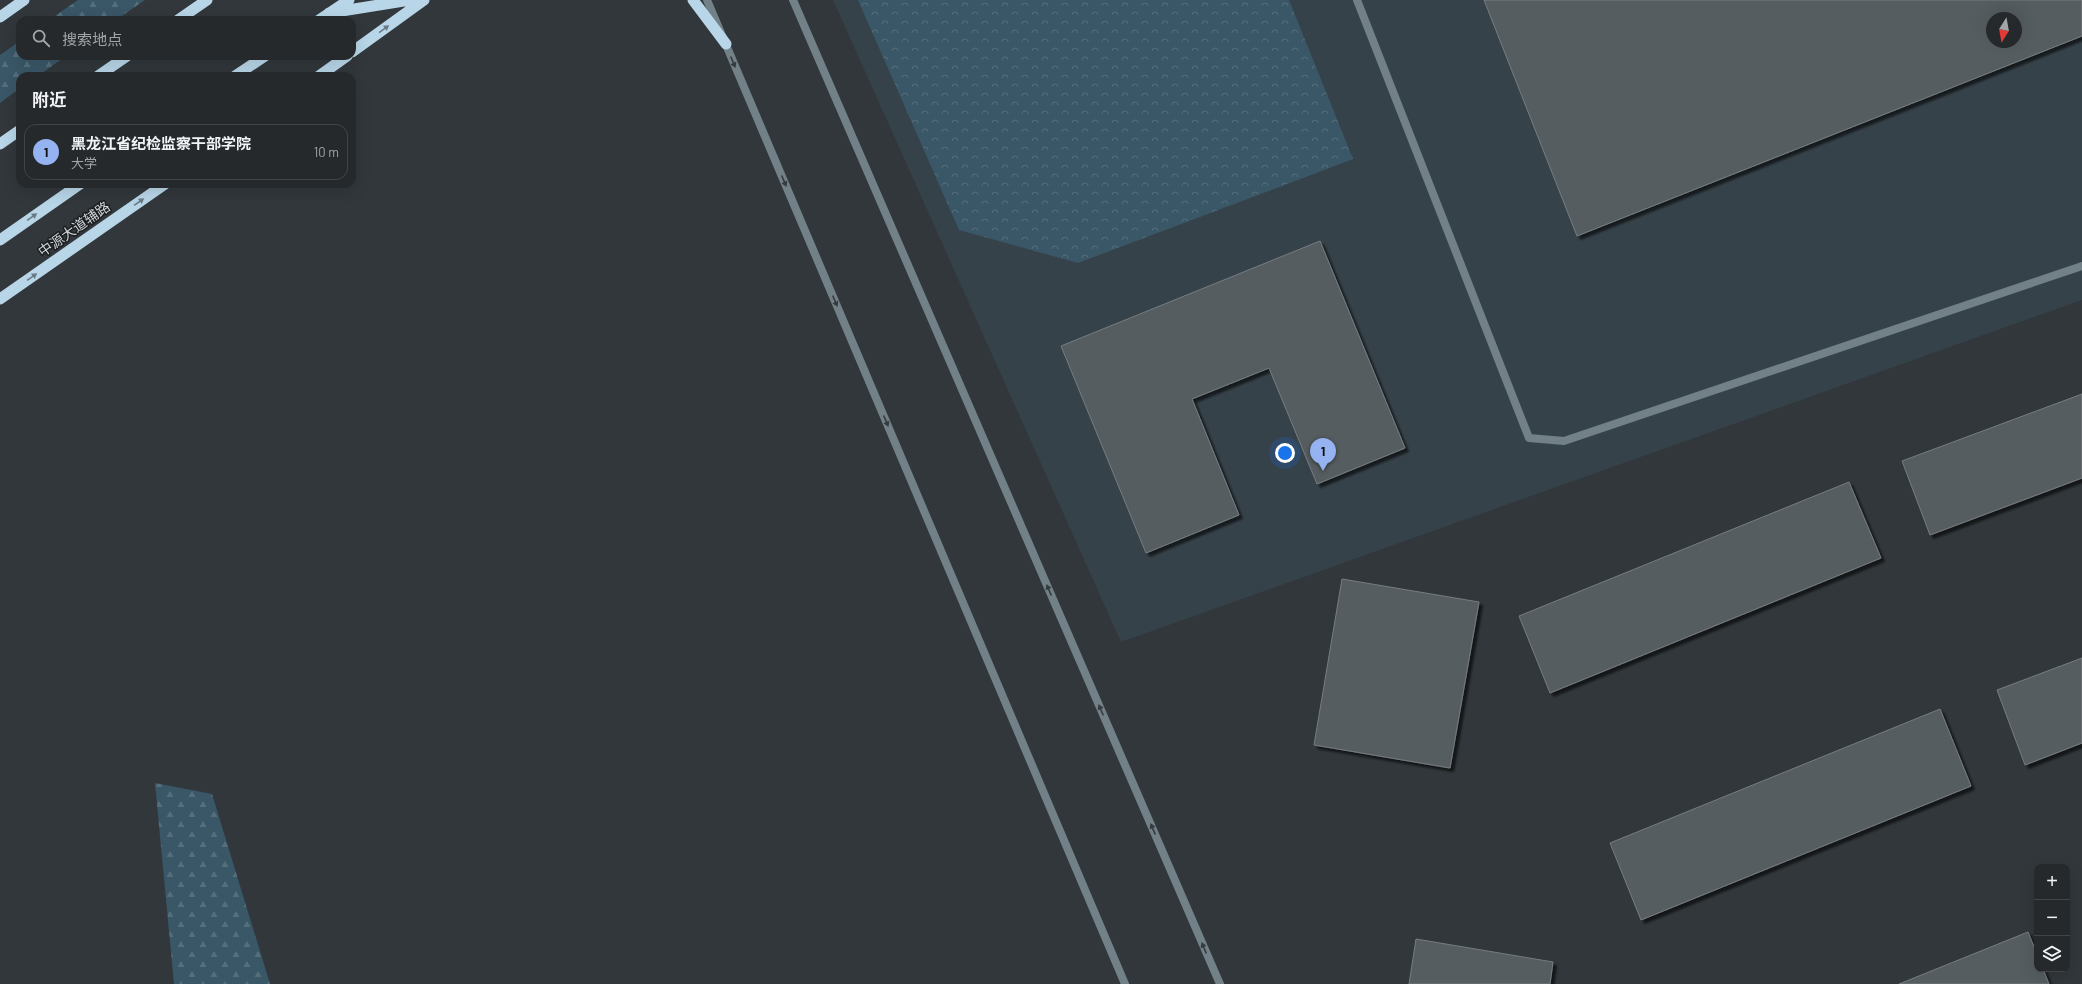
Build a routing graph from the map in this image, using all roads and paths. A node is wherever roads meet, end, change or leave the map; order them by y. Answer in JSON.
{"nodes":[{"id":1,"x":24,"y":0,"type":"edge"},
{"id":2,"x":207,"y":0,"type":"edge"},
{"id":3,"x":349,"y":0,"type":"edge"},
{"id":4,"x":410,"y":0,"type":"edge"},
{"id":5,"x":424,"y":0,"type":"edge"},
{"id":6,"x":693,"y":0,"type":"edge"},
{"id":7,"x":707,"y":0,"type":"edge"},
{"id":8,"x":793,"y":0,"type":"edge"},
{"id":9,"x":1357,"y":0,"type":"edge"},
{"id":10,"x":329,"y":14,"type":"junction"},
{"id":11,"x":184,"y":16,"type":"edge"},
{"id":12,"x":326,"y":16,"type":"edge"},
{"id":13,"x":0,"y":17,"type":"edge"},
{"id":14,"x":726,"y":44,"type":"junction"},
{"id":15,"x":356,"y":49,"type":"edge"},
{"id":16,"x":121,"y":60,"type":"edge"},
{"id":17,"x":259,"y":60,"type":"edge"},
{"id":18,"x":341,"y":60,"type":"edge"},
{"id":19,"x":104,"y":72,"type":"edge"},
{"id":20,"x":241,"y":72,"type":"edge"},
{"id":21,"x":324,"y":72,"type":"edge"},
{"id":22,"x":16,"y":133,"type":"edge"},
{"id":23,"x":0,"y":144,"type":"edge"},
{"id":24,"x":74,"y":188,"type":"edge"},
{"id":25,"x":159,"y":188,"type":"edge"},
{"id":26,"x":0,"y":240,"type":"edge"},
{"id":27,"x":2082,"y":266,"type":"edge"},
{"id":28,"x":0,"y":299,"type":"edge"},
{"id":29,"x":1125,"y":984,"type":"edge"},
{"id":30,"x":1220,"y":984,"type":"edge"}],
"edges":[{"from":1,"to":13,"type":"highway"},
{"from":2,"to":11,"type":"highway"},
{"from":3,"to":10,"type":"highway"},
{"from":4,"to":10,"type":"highway"},
{"from":15,"to":5,"type":"highway","one_way":true},
{"from":6,"to":14,"type":"highway"},
{"from":7,"to":14,"type":"street"},
{"from":30,"to":8,"type":"street","one_way":true},
{"from":9,"to":27,"type":"street"},
{"from":10,"to":12,"type":"highway"},
{"from":14,"to":29,"type":"street","one_way":true},
{"from":16,"to":19,"type":"highway"},
{"from":17,"to":20,"type":"highway"},
{"from":18,"to":21,"type":"highway"},
{"from":22,"to":23,"type":"highway"},
{"from":26,"to":24,"type":"highway","one_way":true},
{"from":28,"to":25,"type":"highway","name":"中源大道辅路","one_way":true}]}
